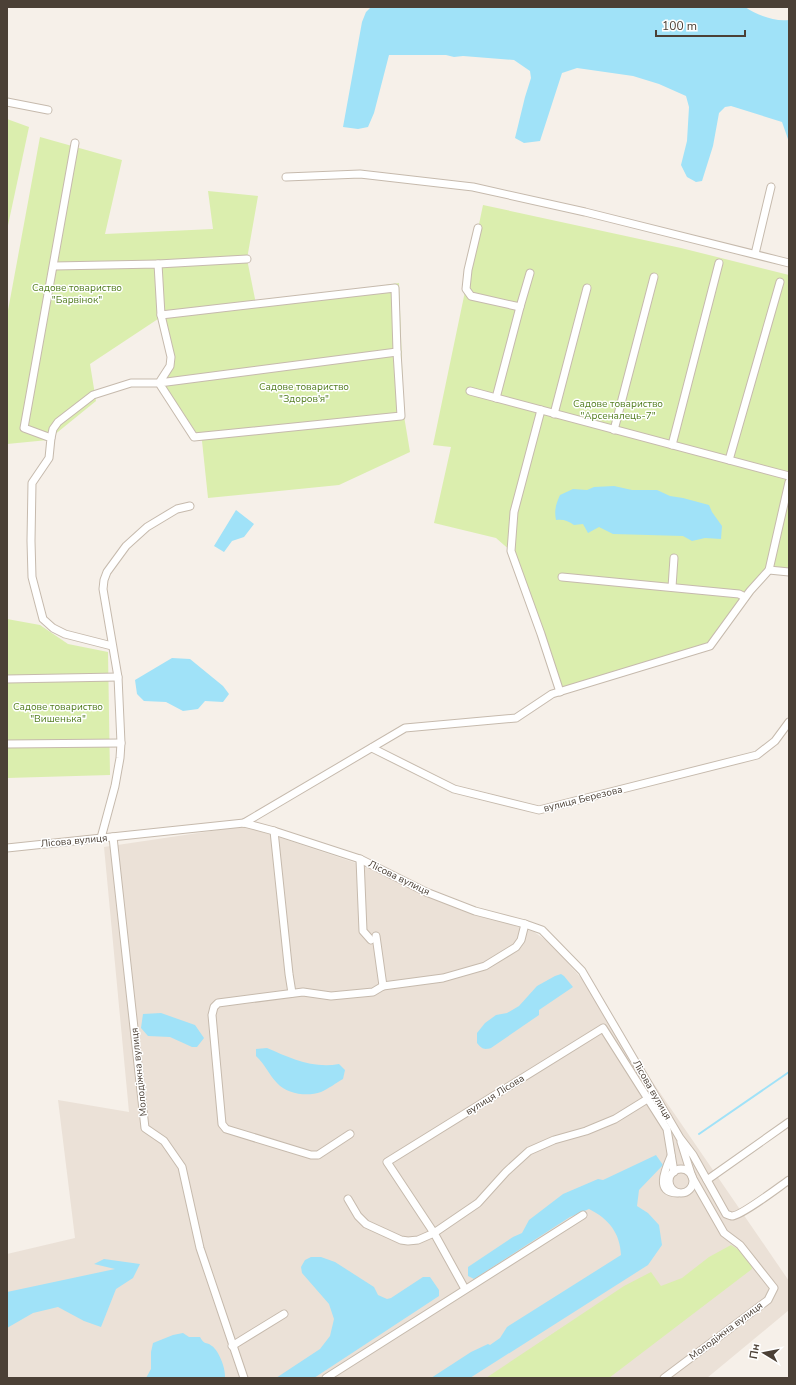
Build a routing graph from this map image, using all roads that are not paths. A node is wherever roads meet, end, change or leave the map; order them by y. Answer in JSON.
{"nodes":[{"id":1,"x":7,"y":102,"type":"edge"},
{"id":2,"x":48,"y":110,"type":"dead end"},
{"id":3,"x":75,"y":143,"type":"dead end"},
{"id":4,"x":286,"y":177,"type":"dead end"},
{"id":5,"x":771,"y":186,"type":"dead end"},
{"id":6,"x":478,"y":228,"type":"dead end"},
{"id":7,"x":755,"y":254,"type":"junction"},
{"id":8,"x":247,"y":259,"type":"dead end"},
{"id":9,"x":720,"y":263,"type":"dead end"},
{"id":10,"x":789,"y":263,"type":"edge"},
{"id":11,"x":158,"y":264,"type":"junction"},
{"id":12,"x":54,"y":266,"type":"junction"},
{"id":13,"x":530,"y":273,"type":"dead end"},
{"id":14,"x":654,"y":276,"type":"dead end"},
{"id":15,"x":780,"y":282,"type":"dead end"},
{"id":16,"x":587,"y":288,"type":"dead end"},
{"id":17,"x":520,"y":307,"type":"junction"},
{"id":18,"x":161,"y":314,"type":"junction"},
{"id":19,"x":397,"y":352,"type":"junction"},
{"id":20,"x":159,"y":383,"type":"junction"},
{"id":21,"x":470,"y":391,"type":"dead end"},
{"id":22,"x":496,"y":398,"type":"junction"},
{"id":23,"x":540,"y":410,"type":"junction"},
{"id":24,"x":554,"y":414,"type":"junction"},
{"id":25,"x":614,"y":430,"type":"junction"},
{"id":26,"x":50,"y":438,"type":"junction"},
{"id":27,"x":672,"y":445,"type":"junction"},
{"id":28,"x":730,"y":460,"type":"junction"},
{"id":29,"x":789,"y":476,"type":"edge"},
{"id":30,"x":789,"y":482,"type":"edge"},
{"id":31,"x":190,"y":506,"type":"dead end"},
{"id":32,"x":674,"y":558,"type":"dead end"},
{"id":33,"x":769,"y":570,"type":"junction"},
{"id":34,"x":789,"y":572,"type":"edge"},
{"id":35,"x":562,"y":577,"type":"dead end"},
{"id":36,"x":672,"y":587,"type":"junction"},
{"id":37,"x":745,"y":597,"type":"junction"},
{"id":38,"x":112,"y":646,"type":"junction"},
{"id":39,"x":118,"y":678,"type":"junction"},
{"id":40,"x":7,"y":679,"type":"edge"},
{"id":41,"x":560,"y":692,"type":"junction"},
{"id":42,"x":789,"y":722,"type":"edge"},
{"id":43,"x":120,"y":743,"type":"junction"},
{"id":44,"x":7,"y":744,"type":"edge"},
{"id":45,"x":372,"y":748,"type":"junction"},
{"id":46,"x":244,"y":823,"type":"junction"},
{"id":47,"x":274,"y":831,"type":"junction"},
{"id":48,"x":113,"y":837,"type":"junction"},
{"id":49,"x":101,"y":838,"type":"junction"},
{"id":50,"x":7,"y":848,"type":"edge"},
{"id":51,"x":360,"y":859,"type":"junction"},
{"id":52,"x":525,"y":924,"type":"junction"},
{"id":53,"x":383,"y":986,"type":"junction"},
{"id":54,"x":292,"y":993,"type":"junction"},
{"id":55,"x":648,"y":1098,"type":"junction"},
{"id":56,"x":789,"y":1122,"type":"edge"},
{"id":57,"x":350,"y":1134,"type":"dead end"},
{"id":58,"x":680,"y":1138,"type":"junction"},
{"id":59,"x":684,"y":1152,"type":"junction"},
{"id":60,"x":672,"y":1156,"type":"junction"},
{"id":61,"x":675,"y":1171,"type":"junction"},
{"id":62,"x":692,"y":1177,"type":"junction"},
{"id":63,"x":707,"y":1180,"type":"junction"},
{"id":64,"x":789,"y":1180,"type":"edge"},
{"id":65,"x":681,"y":1193,"type":"junction"},
{"id":66,"x":348,"y":1199,"type":"dead end"},
{"id":67,"x":583,"y":1215,"type":"dead end"},
{"id":68,"x":434,"y":1233,"type":"junction"},
{"id":69,"x":465,"y":1289,"type":"junction"},
{"id":70,"x":284,"y":1314,"type":"dead end"},
{"id":71,"x":232,"y":1346,"type":"junction"},
{"id":72,"x":244,"y":1378,"type":"edge"},
{"id":73,"x":326,"y":1378,"type":"edge"},
{"id":74,"x":664,"y":1378,"type":"edge"}],
"edges":[{"from":1,"to":2,"type":"street"},
{"from":3,"to":12,"type":"street"},
{"from":4,"to":7,"type":"street"},
{"from":5,"to":7,"type":"street"},
{"from":6,"to":17,"type":"street"},
{"from":7,"to":10,"type":"street"},
{"from":8,"to":11,"type":"street"},
{"from":9,"to":27,"type":"street"},
{"from":11,"to":12,"type":"street"},
{"from":11,"to":18,"type":"street"},
{"from":12,"to":26,"type":"street"},
{"from":13,"to":17,"type":"street"},
{"from":14,"to":25,"type":"street"},
{"from":15,"to":28,"type":"street"},
{"from":16,"to":24,"type":"street"},
{"from":17,"to":22,"type":"street"},
{"from":18,"to":19,"type":"street"},
{"from":18,"to":20,"type":"street"},
{"from":19,"to":20,"type":"street"},
{"from":19,"to":20,"type":"street"},
{"from":20,"to":26,"type":"street"},
{"from":21,"to":22,"type":"street"},
{"from":22,"to":23,"type":"street"},
{"from":23,"to":24,"type":"street"},
{"from":23,"to":41,"type":"street"},
{"from":24,"to":25,"type":"street"},
{"from":25,"to":27,"type":"street"},
{"from":26,"to":38,"type":"street"},
{"from":27,"to":28,"type":"street"},
{"from":28,"to":29,"type":"street"},
{"from":30,"to":33,"type":"street"},
{"from":31,"to":38,"type":"street"},
{"from":32,"to":36,"type":"street"},
{"from":33,"to":34,"type":"street"},
{"from":33,"to":37,"type":"street"},
{"from":35,"to":36,"type":"street"},
{"from":36,"to":37,"type":"street"},
{"from":37,"to":41,"type":"street"},
{"from":38,"to":39,"type":"street"},
{"from":39,"to":40,"type":"street"},
{"from":39,"to":43,"type":"street"},
{"from":41,"to":45,"type":"street"},
{"from":42,"to":45,"type":"street","name":"вулиця Березова"},
{"from":43,"to":44,"type":"street"},
{"from":43,"to":49,"type":"street"},
{"from":45,"to":46,"type":"street"},
{"from":46,"to":47,"type":"street","name":"Лісова вулиця"},
{"from":46,"to":48,"type":"street","name":"Лісова вулиця"},
{"from":47,"to":51,"type":"street","name":"Лісова вулиця"},
{"from":47,"to":54,"type":"street"},
{"from":48,"to":49,"type":"street","name":"Лісова вулиця"},
{"from":48,"to":71,"type":"street","name":"Молодіжна вулиця"},
{"from":49,"to":50,"type":"street","name":"Лісова вулиця"},
{"from":51,"to":52,"type":"street","name":"Лісова вулиця"},
{"from":51,"to":53,"type":"street"},
{"from":52,"to":53,"type":"street"},
{"from":52,"to":58,"type":"street","name":"Лісова вулиця"},
{"from":53,"to":54,"type":"street"},
{"from":54,"to":57,"type":"street"},
{"from":55,"to":60,"type":"street"},
{"from":55,"to":68,"type":"street"},
{"from":55,"to":68,"type":"street","name":"вулиця Лісова"},
{"from":56,"to":63,"type":"street"},
{"from":58,"to":59,"type":"street","name":"Молодіжна вулиця"},
{"from":58,"to":63,"type":"street"},
{"from":59,"to":61,"type":"street"},
{"from":59,"to":62,"type":"street","name":"Молодіжна вулиця"},
{"from":60,"to":61,"type":"street"},
{"from":60,"to":65,"type":"street"},
{"from":61,"to":62,"type":"street"},
{"from":61,"to":65,"type":"street"},
{"from":62,"to":65,"type":"street"},
{"from":62,"to":74,"type":"street","name":"Молодіжна вулиця"},
{"from":63,"to":64,"type":"street"},
{"from":66,"to":68,"type":"street"},
{"from":67,"to":69,"type":"street"},
{"from":68,"to":69,"type":"street"},
{"from":69,"to":73,"type":"street"},
{"from":70,"to":71,"type":"street"},
{"from":71,"to":72,"type":"street","name":"Молодіжна вулиця"}]}
